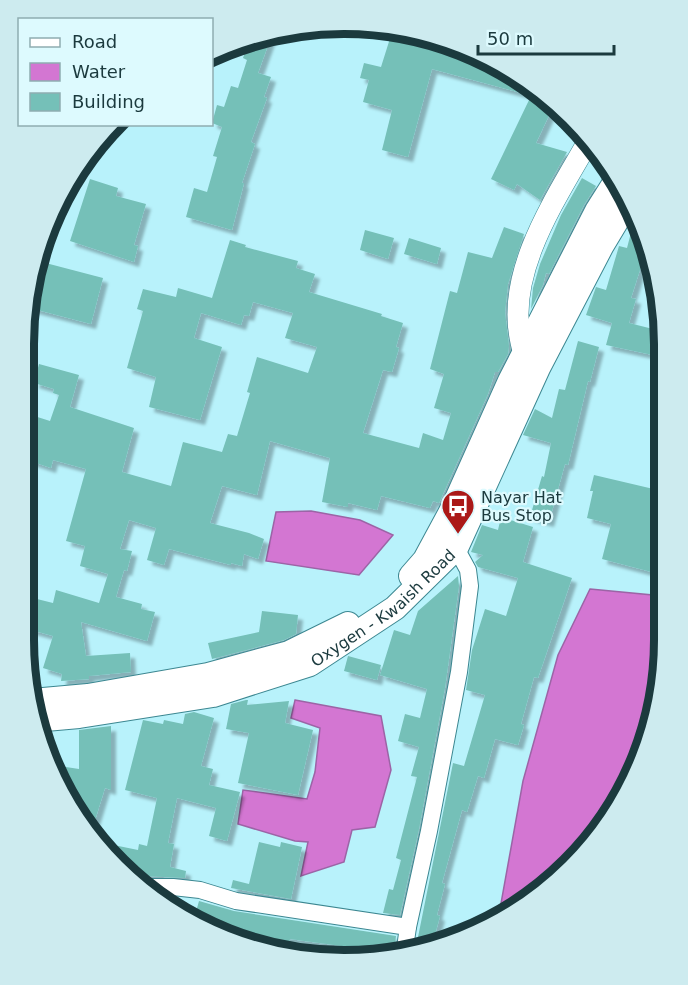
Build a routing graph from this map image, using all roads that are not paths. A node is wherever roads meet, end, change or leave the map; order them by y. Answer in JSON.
{"nodes":[{"id":1,"x":584,"y":149,"type":"edge"},
{"id":2,"x":611,"y":188,"type":"edge"},
{"id":3,"x":623,"y":210,"type":"edge"},
{"id":4,"x":531,"y":361,"type":"junction"},
{"id":5,"x":456,"y":548,"type":"junction"},
{"id":6,"x":40,"y":700,"type":"edge"},
{"id":7,"x":45,"y":719,"type":"edge"},
{"id":8,"x":156,"y":887,"type":"edge"},
{"id":9,"x":408,"y":927,"type":"junction"},
{"id":10,"x":405,"y":945,"type":"edge"}],
"edges":[{"from":1,"to":4,"type":"street"},
{"from":2,"to":4,"type":"main road","name":"Oxygen - Kwaish Road"},
{"from":3,"to":4,"type":"main road","name":"Oxygen - Kwaish Road"},
{"from":4,"to":5,"type":"main road","name":"Oxygen - Kwaish Road"},
{"from":4,"to":6,"type":"main road","name":"Oxygen - Kwaish Road"},
{"from":5,"to":7,"type":"main road","name":"Oxygen - Kwaish Road"},
{"from":5,"to":9,"type":"street"},
{"from":8,"to":9,"type":"street"},
{"from":9,"to":10,"type":"street"}]}
